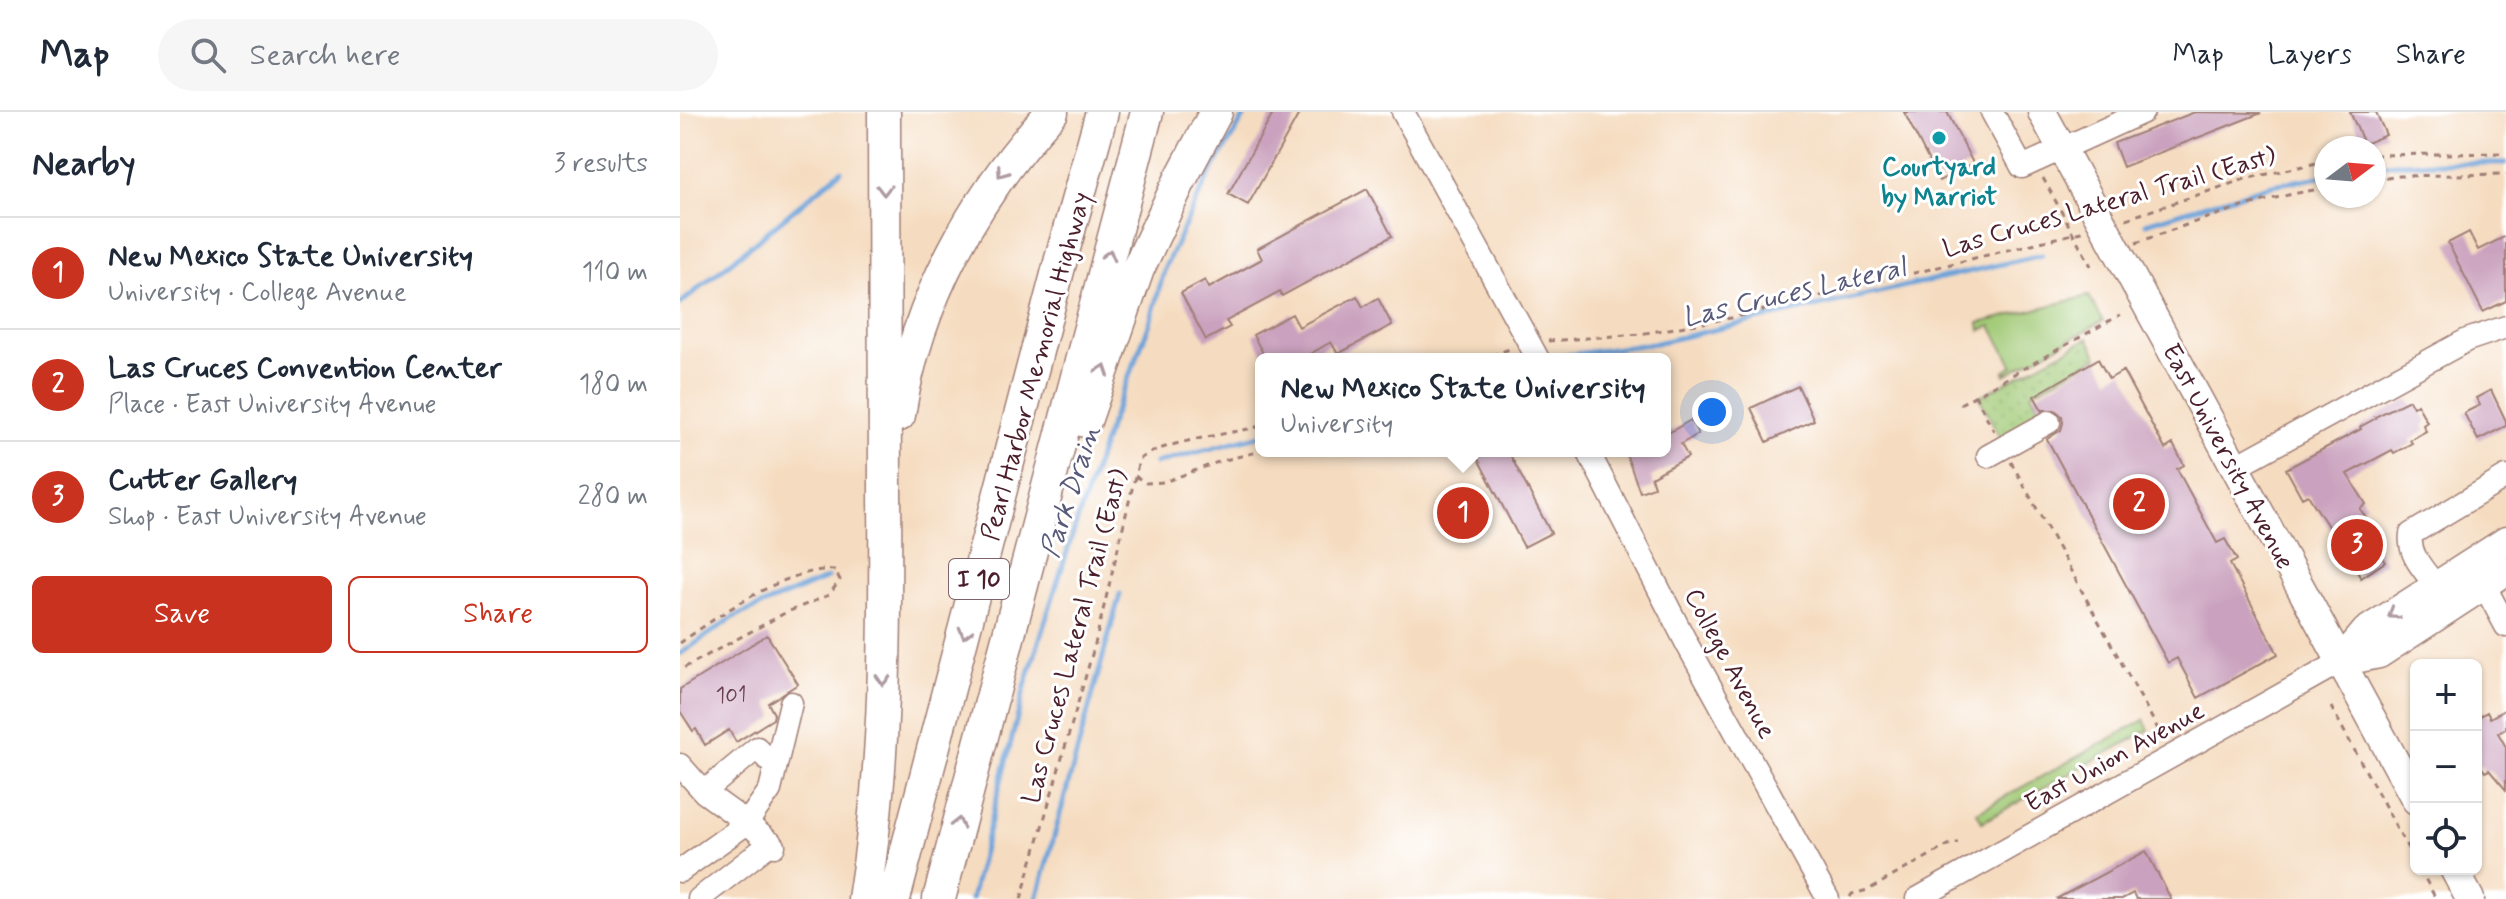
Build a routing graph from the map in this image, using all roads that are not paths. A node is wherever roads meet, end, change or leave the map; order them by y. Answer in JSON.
{"nodes":[{"id":1,"x":884,"y":112,"type":"edge"},
{"id":2,"x":1052,"y":112,"type":"edge"},
{"id":3,"x":1147,"y":112,"type":"edge"},
{"id":4,"x":1216,"y":112,"type":"edge"},
{"id":5,"x":1403,"y":112,"type":"edge"},
{"id":6,"x":1992,"y":112,"type":"edge"},
{"id":7,"x":2042,"y":112,"type":"edge"},
{"id":8,"x":2143,"y":112,"type":"edge"},
{"id":9,"x":1100,"y":120,"type":"edge"},
{"id":10,"x":2061,"y":148,"type":"junction"},
{"id":11,"x":2506,"y":327,"type":"edge"},
{"id":12,"x":1534,"y":351,"type":"edge"},
{"id":13,"x":2049,"y":422,"type":"dead end"},
{"id":14,"x":1996,"y":452,"type":"road end"},
{"id":15,"x":1591,"y":457,"type":"edge"},
{"id":16,"x":2235,"y":467,"type":"junction"},
{"id":17,"x":2506,"y":477,"type":"edge"},
{"id":18,"x":2506,"y":541,"type":"edge"},
{"id":19,"x":2495,"y":578,"type":"edge"},
{"id":20,"x":2436,"y":586,"type":"junction"},
{"id":21,"x":886,"y":602,"type":"junction"},
{"id":22,"x":2506,"y":626,"type":"edge"},
{"id":23,"x":2340,"y":662,"type":"junction"},
{"id":24,"x":791,"y":703,"type":"dead end"},
{"id":25,"x":988,"y":709,"type":"junction"},
{"id":26,"x":680,"y":765,"type":"edge"},
{"id":27,"x":775,"y":767,"type":"junction"},
{"id":28,"x":2410,"y":789,"type":"edge"},
{"id":29,"x":704,"y":792,"type":"junction"},
{"id":30,"x":747,"y":823,"type":"junction"},
{"id":31,"x":680,"y":871,"type":"edge"},
{"id":32,"x":2457,"y":875,"type":"edge"},
{"id":33,"x":1839,"y":898,"type":"edge"},
{"id":34,"x":699,"y":899,"type":"edge"},
{"id":35,"x":864,"y":899,"type":"edge"},
{"id":36,"x":894,"y":899,"type":"edge"},
{"id":37,"x":939,"y":899,"type":"edge"},
{"id":38,"x":1917,"y":899,"type":"edge"},
{"id":39,"x":2470,"y":899,"type":"edge"}],
"edges":[{"from":1,"to":21,"type":"highway","one_way":true},
{"from":2,"to":21,"type":"highway","one_way":true},
{"from":25,"to":3,"type":"highway","name":"Pearl Harbor Memorial Highway","number":"I 10","one_way":true},
{"from":25,"to":4,"type":"highway","one_way":true},
{"from":5,"to":12,"type":"street"},
{"from":6,"to":10,"type":"street"},
{"from":7,"to":10,"type":"main road","name":"East University Avenue"},
{"from":8,"to":10,"type":"street"},
{"from":9,"to":36,"type":"highway","name":"Pearl Harbor Memorial Highway","number":"I 10","one_way":true},
{"from":10,"to":16,"type":"main road","name":"East University Avenue"},
{"from":11,"to":16,"type":"street"},
{"from":13,"to":14,"type":"street"},
{"from":15,"to":33,"type":"street","name":"College Avenue"},
{"from":16,"to":23,"type":"main road","name":"East University Avenue"},
{"from":17,"to":20,"type":"street"},
{"from":18,"to":20,"type":"main road"},
{"from":19,"to":22,"type":"street"},
{"from":19,"to":23,"type":"main road"},
{"from":20,"to":23,"type":"main road","one_way":true},
{"from":21,"to":35,"type":"highway","one_way":true},
{"from":23,"to":28,"type":"main road","name":"East University Avenue"},
{"from":23,"to":38,"type":"street","name":"East Union Avenue"},
{"from":24,"to":27,"type":"street"},
{"from":37,"to":25,"type":"highway","name":"Pearl Harbor Memorial Highway","number":"I 10","one_way":true},
{"from":26,"to":29,"type":"street"},
{"from":27,"to":29,"type":"street"},
{"from":27,"to":30,"type":"street"},
{"from":29,"to":30,"type":"street"},
{"from":30,"to":31,"type":"street"},
{"from":30,"to":34,"type":"street"},
{"from":32,"to":39,"type":"main road"}]}
